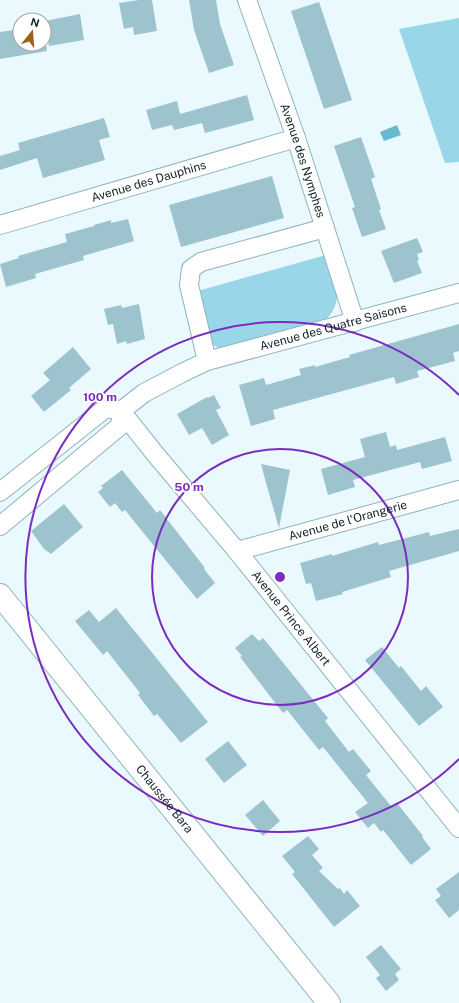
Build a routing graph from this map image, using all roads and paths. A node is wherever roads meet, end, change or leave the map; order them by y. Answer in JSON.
{"nodes":[{"id":1,"x":247,"y":0,"type":"edge"},
{"id":2,"x":296,"y":138,"type":"junction"},
{"id":3,"x":0,"y":224,"type":"edge"},
{"id":4,"x":325,"y":228,"type":"junction"},
{"id":5,"x":459,"y":294,"type":"edge"},
{"id":6,"x":355,"y":322,"type":"junction"},
{"id":7,"x":207,"y":361,"type":"junction"},
{"id":8,"x":121,"y":411,"type":"junction"},
{"id":9,"x":459,"y":490,"type":"edge"},
{"id":10,"x":0,"y":492,"type":"edge"},
{"id":11,"x":0,"y":526,"type":"edge"},
{"id":12,"x":237,"y":551,"type":"junction"},
{"id":13,"x":0,"y":595,"type":"edge"},
{"id":14,"x":459,"y":828,"type":"edge"},
{"id":15,"x":329,"y":1003,"type":"edge"}],
"edges":[{"from":1,"to":2,"type":"street","name":"Avenue des Nymphes"},
{"from":2,"to":3,"type":"street","name":"Avenue des Dauphins"},
{"from":2,"to":4,"type":"street","name":"Avenue des Nymphes"},
{"from":4,"to":6,"type":"street","name":"Avenue des Nymphes"},
{"from":4,"to":7,"type":"street"},
{"from":5,"to":6,"type":"street","name":"Avenue des Quatre Saisons"},
{"from":6,"to":7,"type":"street","name":"Avenue des Quatre Saisons"},
{"from":7,"to":8,"type":"street","name":"Avenue des Quatre Saisons"},
{"from":8,"to":10,"type":"street"},
{"from":8,"to":11,"type":"street"},
{"from":8,"to":12,"type":"street","name":"Avenue Prince Albert"},
{"from":9,"to":12,"type":"street","name":"Avenue de l'Orangerie"},
{"from":12,"to":14,"type":"street","name":"Avenue Prince Albert"},
{"from":13,"to":15,"type":"main road","name":"Chaussée Bara"}]}
